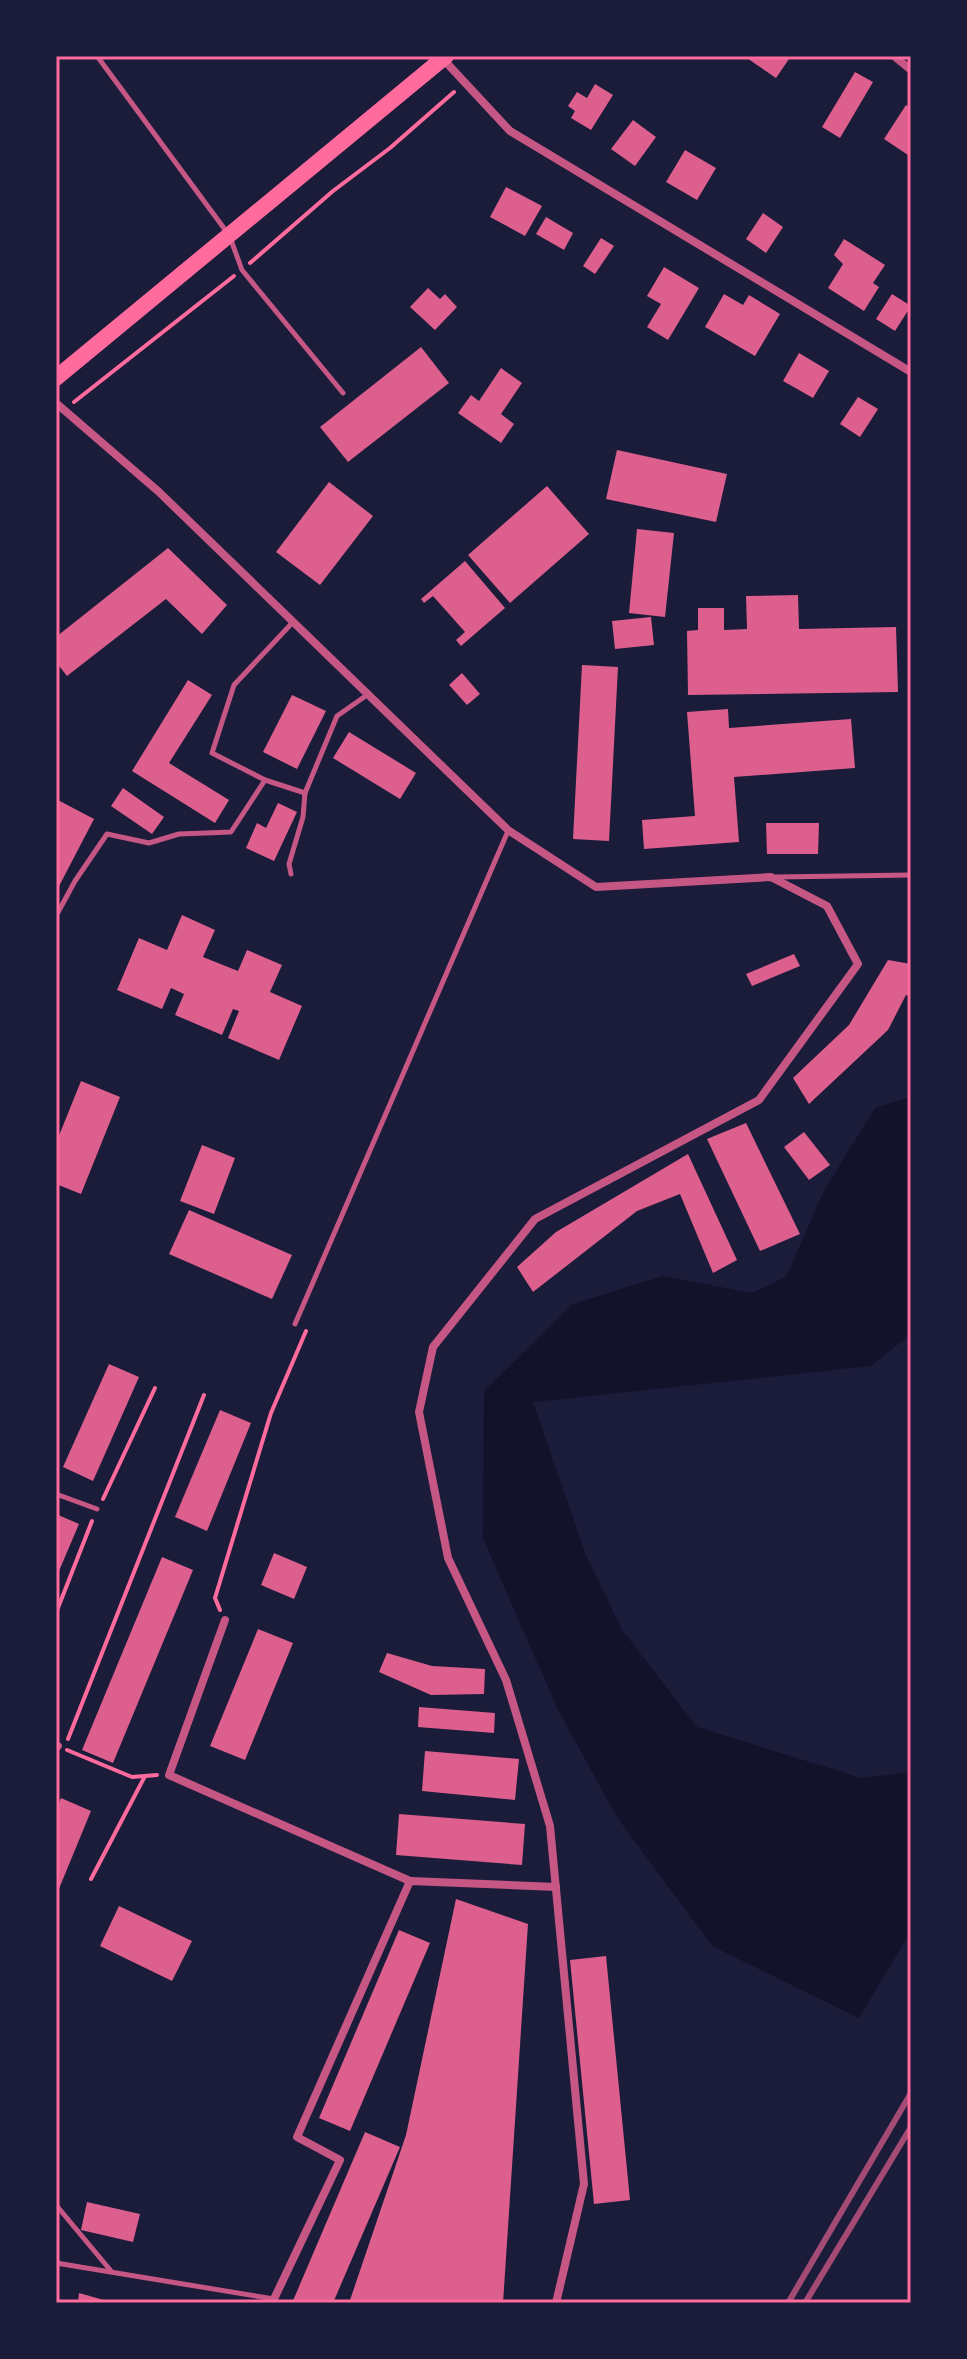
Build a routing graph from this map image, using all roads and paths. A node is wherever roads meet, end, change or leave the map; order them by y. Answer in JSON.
{"nodes":[{"id":1,"x":97,"y":56,"type":"edge"},
{"id":2,"x":894,"y":56,"type":"edge"},
{"id":3,"x":444,"y":57,"type":"edge"},
{"id":4,"x":911,"y":70,"type":"edge"},
{"id":5,"x":465,"y":82,"type":"junction"},
{"id":6,"x":229,"y":235,"type":"junction"},
{"id":7,"x":242,"y":270,"type":"junction"},
{"id":8,"x":911,"y":372,"type":"edge"},
{"id":9,"x":56,"y":378,"type":"edge"},
{"id":10,"x":343,"y":393,"type":"dead end"},
{"id":11,"x":60,"y":407,"type":"edge"},
{"id":12,"x":294,"y":621,"type":"junction"},
{"id":13,"x":369,"y":693,"type":"junction"},
{"id":14,"x":265,"y":780,"type":"junction"},
{"id":15,"x":305,"y":793,"type":"junction"},
{"id":16,"x":508,"y":830,"type":"junction"},
{"id":17,"x":291,"y":874,"type":"dead end"},
{"id":18,"x":911,"y":875,"type":"edge"},
{"id":19,"x":771,"y":877,"type":"junction"},
{"id":20,"x":56,"y":916,"type":"edge"},
{"id":21,"x":295,"y":1324,"type":"dead end"},
{"id":22,"x":308,"y":1326,"type":"dead end"},
{"id":23,"x":204,"y":1395,"type":"dead end"},
{"id":24,"x":56,"y":1494,"type":"edge"},
{"id":25,"x":97,"y":1509,"type":"dead end"},
{"id":26,"x":225,"y":1620,"type":"joint"},
{"id":27,"x":58,"y":1748,"type":"edge"},
{"id":28,"x":169,"y":1775,"type":"junction"},
{"id":29,"x":145,"y":1776,"type":"junction"},
{"id":30,"x":91,"y":1879,"type":"dead end"},
{"id":31,"x":410,"y":1881,"type":"junction"},
{"id":32,"x":556,"y":1887,"type":"junction"},
{"id":33,"x":56,"y":2205,"type":"edge"},
{"id":34,"x":56,"y":2263,"type":"edge"},
{"id":35,"x":112,"y":2272,"type":"junction"},
{"id":36,"x":274,"y":2299,"type":"joint"},
{"id":37,"x":556,"y":2303,"type":"edge"}],
"edges":[{"from":1,"to":6,"type":"lane"},
{"from":2,"to":4,"type":"street"},
{"from":3,"to":5,"type":"street"},
{"from":3,"to":6,"type":"main road"},
{"from":5,"to":7,"type":"path"},
{"from":5,"to":8,"type":"street"},
{"from":6,"to":7,"type":"lane"},
{"from":6,"to":9,"type":"main road"},
{"from":7,"to":10,"type":"lane"},
{"from":7,"to":11,"type":"path"},
{"from":11,"to":12,"type":"street"},
{"from":12,"to":13,"type":"street"},
{"from":12,"to":14,"type":"lane"},
{"from":13,"to":15,"type":"lane"},
{"from":13,"to":16,"type":"street"},
{"from":14,"to":15,"type":"lane"},
{"from":14,"to":20,"type":"lane"},
{"from":15,"to":17,"type":"lane"},
{"from":16,"to":19,"type":"street"},
{"from":16,"to":21,"type":"lane"},
{"from":18,"to":19,"type":"lane"},
{"from":19,"to":32,"type":"street"},
{"from":22,"to":26,"type":"path"},
{"from":23,"to":27,"type":"path"},
{"from":24,"to":25,"type":"lane"},
{"from":26,"to":28,"type":"street"},
{"from":27,"to":29,"type":"path"},
{"from":28,"to":29,"type":"path"},
{"from":28,"to":31,"type":"street"},
{"from":29,"to":30,"type":"path"},
{"from":31,"to":32,"type":"street"},
{"from":31,"to":36,"type":"street"},
{"from":32,"to":37,"type":"street"},
{"from":33,"to":35,"type":"lane"},
{"from":34,"to":35,"type":"lane"},
{"from":35,"to":36,"type":"lane"}]}
